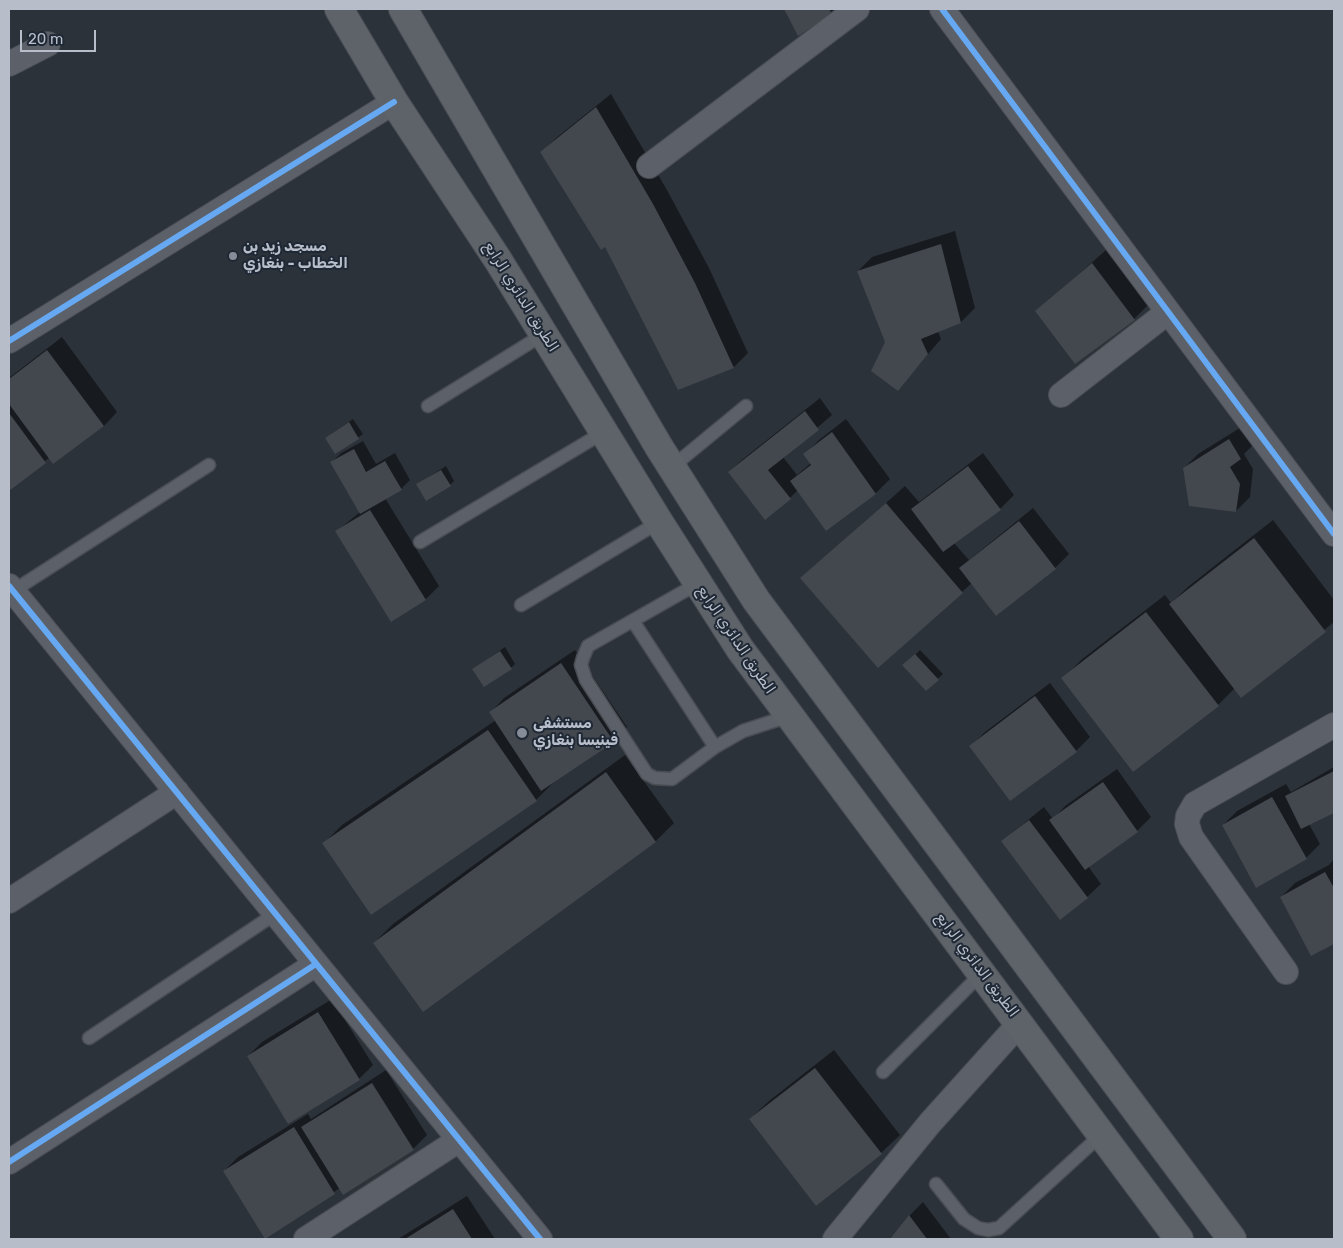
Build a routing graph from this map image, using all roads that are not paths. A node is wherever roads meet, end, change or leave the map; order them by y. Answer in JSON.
{"nodes":[{"id":1,"x":339,"y":9,"type":"edge"},
{"id":2,"x":403,"y":9,"type":"edge"},
{"id":3,"x":857,"y":9,"type":"edge"},
{"id":4,"x":942,"y":9,"type":"edge"},
{"id":5,"x":48,"y":44,"type":"dead end"},
{"id":6,"x":9,"y":64,"type":"edge"},
{"id":7,"x":394,"y":102,"type":"junction"},
{"id":8,"x":649,"y":166,"type":"dead end"},
{"id":9,"x":1168,"y":312,"type":"junction"},
{"id":10,"x":544,"y":334,"type":"junction"},
{"id":11,"x":9,"y":341,"type":"edge"},
{"id":12,"x":1061,"y":395,"type":"dead end"},
{"id":13,"x":428,"y":406,"type":"dead end"},
{"id":14,"x":746,"y":406,"type":"dead end"},
{"id":15,"x":604,"y":432,"type":"junction"},
{"id":16,"x":209,"y":465,"type":"dead end"},
{"id":17,"x":672,"y":467,"type":"junction"},
{"id":18,"x":658,"y":522,"type":"junction"},
{"id":19,"x":1334,"y":534,"type":"edge"},
{"id":20,"x":420,"y":542,"type":"dead end"},
{"id":21,"x":697,"y":584,"type":"junction"},
{"id":22,"x":11,"y":588,"type":"edge"},
{"id":23,"x":521,"y":605,"type":"dead end"},
{"id":24,"x":633,"y":621,"type":"junction"},
{"id":25,"x":789,"y":716,"type":"junction"},
{"id":26,"x":1334,"y":724,"type":"edge"},
{"id":27,"x":715,"y":747,"type":"junction"},
{"id":28,"x":177,"y":792,"type":"junction"},
{"id":29,"x":9,"y":901,"type":"edge"},
{"id":30,"x":275,"y":914,"type":"junction"},
{"id":31,"x":316,"y":964,"type":"junction"},
{"id":32,"x":1286,"y":972,"type":"dead end"},
{"id":33,"x":982,"y":973,"type":"junction"},
{"id":34,"x":1020,"y":1023,"type":"junction"},
{"id":35,"x":89,"y":1038,"type":"dead end"},
{"id":36,"x":883,"y":1072,"type":"dead end"},
{"id":37,"x":1102,"y":1134,"type":"junction"},
{"id":38,"x":459,"y":1140,"type":"junction"},
{"id":39,"x":9,"y":1162,"type":"edge"},
{"id":40,"x":936,"y":1184,"type":"dead end"},
{"id":41,"x":306,"y":1239,"type":"edge"},
{"id":42,"x":540,"y":1239,"type":"edge"},
{"id":43,"x":835,"y":1239,"type":"edge"},
{"id":44,"x":1179,"y":1239,"type":"edge"},
{"id":45,"x":1232,"y":1239,"type":"edge"}],
"edges":[{"from":1,"to":7,"type":"main road","name":"الطريق الدائري الرابع"},
{"from":2,"to":17,"type":"main road"},
{"from":3,"to":8,"type":"street"},
{"from":4,"to":9,"type":"street"},
{"from":5,"to":6,"type":"street"},
{"from":7,"to":10,"type":"main road","name":"الطريق الدائري الرابع"},
{"from":7,"to":11,"type":"street"},
{"from":9,"to":12,"type":"street"},
{"from":9,"to":19,"type":"street"},
{"from":10,"to":13,"type":"lane"},
{"from":10,"to":15,"type":"main road","name":"الطريق الدائري الرابع"},
{"from":14,"to":17,"type":"lane"},
{"from":15,"to":18,"type":"main road","name":"الطريق الدائري الرابع"},
{"from":15,"to":20,"type":"lane"},
{"from":16,"to":22,"type":"lane"},
{"from":17,"to":45,"type":"main road"},
{"from":18,"to":21,"type":"main road","name":"الطريق الدائري الرابع"},
{"from":18,"to":23,"type":"lane"},
{"from":21,"to":24,"type":"lane"},
{"from":21,"to":25,"type":"main road","name":"الطريق الدائري الرابع"},
{"from":22,"to":28,"type":"street"},
{"from":24,"to":27,"type":"lane"},
{"from":24,"to":27,"type":"lane"},
{"from":25,"to":27,"type":"lane"},
{"from":25,"to":33,"type":"main road","name":"الطريق الدائري الرابع"},
{"from":26,"to":32,"type":"street"},
{"from":28,"to":29,"type":"street"},
{"from":28,"to":30,"type":"street"},
{"from":30,"to":31,"type":"street"},
{"from":30,"to":35,"type":"lane"},
{"from":31,"to":38,"type":"street"},
{"from":31,"to":39,"type":"street"},
{"from":33,"to":34,"type":"main road","name":"الطريق الدائري الرابع"},
{"from":33,"to":36,"type":"lane"},
{"from":34,"to":37,"type":"main road","name":"الطريق الدائري الرابع"},
{"from":34,"to":43,"type":"street"},
{"from":37,"to":40,"type":"lane"},
{"from":37,"to":44,"type":"main road","name":"الطريق الدائري الرابع"},
{"from":38,"to":41,"type":"street"},
{"from":38,"to":42,"type":"street"}]}
